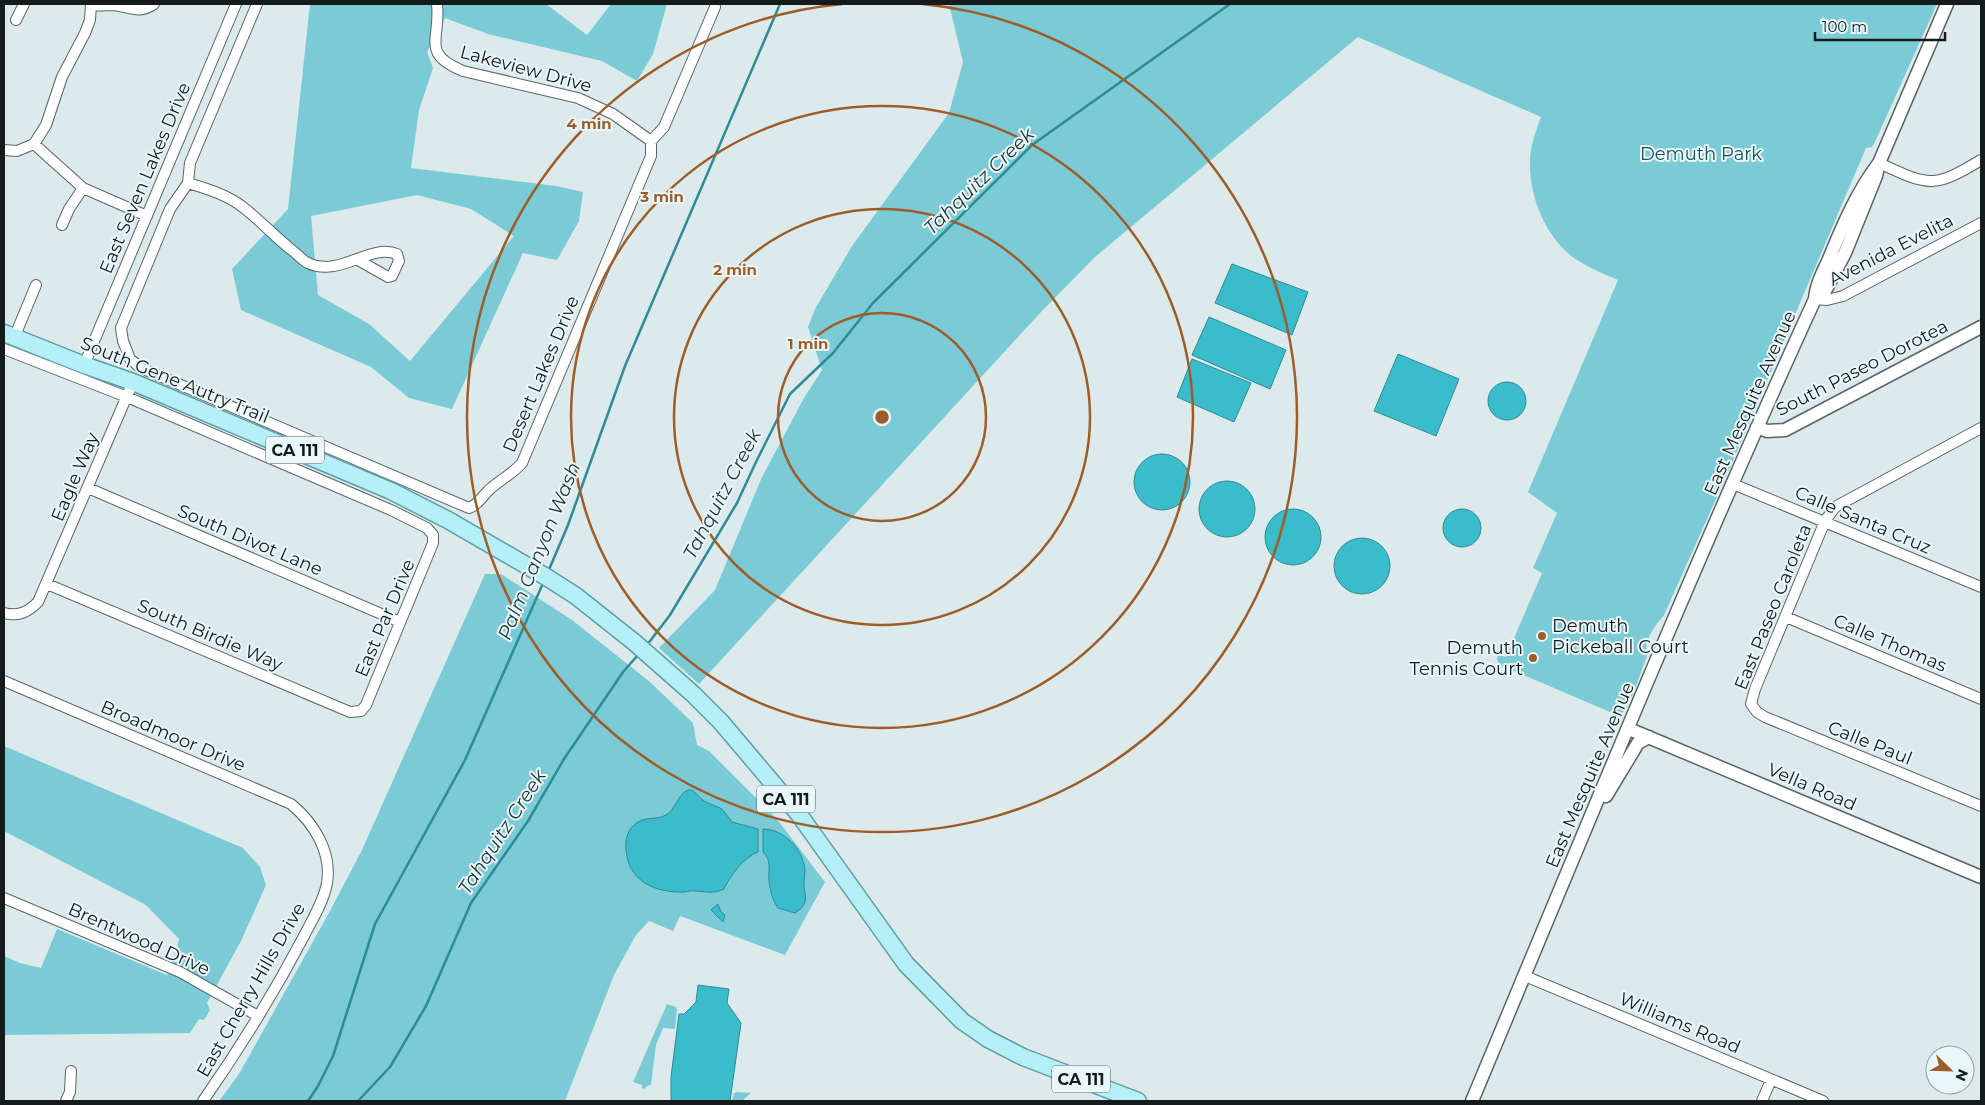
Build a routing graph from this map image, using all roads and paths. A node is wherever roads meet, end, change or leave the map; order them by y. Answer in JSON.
{"nodes":[{"id":1,"x":24,"y":4,"type":"edge"},
{"id":2,"x":92,"y":4,"type":"edge"},
{"id":3,"x":154,"y":4,"type":"edge"},
{"id":4,"x":236,"y":4,"type":"edge"},
{"id":5,"x":257,"y":4,"type":"edge"},
{"id":6,"x":437,"y":4,"type":"edge"},
{"id":7,"x":1947,"y":4,"type":"edge"},
{"id":8,"x":715,"y":7,"type":"dead end"},
{"id":9,"x":16,"y":20,"type":"dead end"},
{"id":10,"x":651,"y":141,"type":"junction"},
{"id":11,"x":34,"y":144,"type":"junction"},
{"id":12,"x":4,"y":150,"type":"edge"},
{"id":13,"x":1981,"y":160,"type":"edge"},
{"id":14,"x":1879,"y":163,"type":"junction"},
{"id":15,"x":188,"y":183,"type":"junction"},
{"id":16,"x":83,"y":188,"type":"junction"},
{"id":17,"x":147,"y":216,"type":"junction"},
{"id":18,"x":1981,"y":223,"type":"edge"},
{"id":19,"x":62,"y":224,"type":"dead end"},
{"id":20,"x":358,"y":260,"type":"dead end"},
{"id":21,"x":36,"y":285,"type":"dead end"},
{"id":22,"x":1815,"y":299,"type":"junction"},
{"id":23,"x":1981,"y":327,"type":"edge"},
{"id":24,"x":7,"y":340,"type":"edge"},
{"id":25,"x":84,"y":366,"type":"junction"},
{"id":26,"x":130,"y":389,"type":"junction"},
{"id":27,"x":1757,"y":427,"type":"junction"},
{"id":28,"x":1981,"y":428,"type":"edge"},
{"id":29,"x":1733,"y":484,"type":"junction"},
{"id":30,"x":88,"y":488,"type":"junction"},
{"id":31,"x":1825,"y":522,"type":"junction"},
{"id":32,"x":434,"y":535,"type":"joint"},
{"id":33,"x":47,"y":584,"type":"junction"},
{"id":34,"x":1981,"y":587,"type":"edge"},
{"id":35,"x":4,"y":613,"type":"edge"},
{"id":36,"x":1786,"y":617,"type":"junction"},
{"id":37,"x":400,"y":622,"type":"junction"},
{"id":38,"x":4,"y":681,"type":"edge"},
{"id":39,"x":1981,"y":698,"type":"edge"},
{"id":40,"x":1751,"y":704,"type":"joint"},
{"id":41,"x":361,"y":711,"type":"joint"},
{"id":42,"x":1629,"y":729,"type":"junction"},
{"id":43,"x":1649,"y":737,"type":"junction"},
{"id":44,"x":1981,"y":806,"type":"edge"},
{"id":45,"x":1595,"y":809,"type":"junction"},
{"id":46,"x":318,"y":835,"type":"joint"},
{"id":47,"x":1981,"y":877,"type":"edge"},
{"id":48,"x":4,"y":898,"type":"edge"},
{"id":49,"x":1525,"y":976,"type":"junction"},
{"id":50,"x":258,"y":1016,"type":"junction"},
{"id":51,"x":71,"y":1071,"type":"dead end"},
{"id":52,"x":1771,"y":1080,"type":"junction"},
{"id":53,"x":66,"y":1101,"type":"edge"},
{"id":54,"x":204,"y":1101,"type":"edge"},
{"id":55,"x":1138,"y":1101,"type":"edge"},
{"id":56,"x":1472,"y":1101,"type":"edge"},
{"id":57,"x":1762,"y":1101,"type":"edge"},
{"id":58,"x":1823,"y":1101,"type":"edge"}],
"edges":[{"from":1,"to":9,"type":"street"},
{"from":2,"to":3,"type":"street"},
{"from":2,"to":11,"type":"street"},
{"from":4,"to":17,"type":"street","name":"East Seven Lakes Drive"},
{"from":5,"to":15,"type":"street","name":"Desert Lakes Drive"},
{"from":6,"to":10,"type":"street","name":"Lakeview Drive"},
{"from":7,"to":14,"type":"street","name":"East Mesquite Avenue"},
{"from":8,"to":10,"type":"street","name":"Desert Lakes Drive"},
{"from":10,"to":15,"type":"street","name":"Desert Lakes Drive"},
{"from":11,"to":12,"type":"street"},
{"from":11,"to":16,"type":"street"},
{"from":13,"to":14,"type":"street"},
{"from":14,"to":22,"type":"street","name":"East Mesquite Avenue"},
{"from":15,"to":20,"type":"street"},
{"from":16,"to":17,"type":"street"},
{"from":16,"to":19,"type":"street"},
{"from":17,"to":25,"type":"street","name":"East Seven Lakes Drive"},
{"from":18,"to":22,"type":"street","name":"Avenida Evelita"},
{"from":21,"to":24,"type":"street"},
{"from":22,"to":27,"type":"street","name":"East Mesquite Avenue"},
{"from":23,"to":27,"type":"street","name":"South Paseo Dorotea"},
{"from":24,"to":25,"type":"main road","name":"South Gene Autry Trail","number":"CA 111"},
{"from":24,"to":26,"type":"street","name":"South Gene Autry Trail"},
{"from":25,"to":26,"type":"main road","name":"South Gene Autry Trail","number":"CA 111"},
{"from":26,"to":30,"type":"street","name":"Eagle Way"},
{"from":26,"to":32,"type":"street","name":"South Gene Autry Trail"},
{"from":26,"to":55,"type":"main road","name":"South Gene Autry Trail","number":"CA 111"},
{"from":27,"to":29,"type":"street","name":"East Mesquite Avenue"},
{"from":28,"to":31,"type":"street","name":"East Paseo Caroleta"},
{"from":29,"to":31,"type":"street","name":"Calle Santa Cruz"},
{"from":29,"to":42,"type":"street","name":"East Mesquite Avenue"},
{"from":30,"to":33,"type":"street","name":"Eagle Way"},
{"from":30,"to":37,"type":"street","name":"South Divot Lane"},
{"from":31,"to":34,"type":"street","name":"Calle Santa Cruz"},
{"from":31,"to":36,"type":"street","name":"East Paseo Caroleta"},
{"from":32,"to":37,"type":"street","name":"East Par Drive"},
{"from":33,"to":35,"type":"street","name":"Eagle Way"},
{"from":33,"to":41,"type":"street","name":"South Birdie Way"},
{"from":36,"to":39,"type":"street","name":"Calle Thomas"},
{"from":36,"to":40,"type":"street","name":"East Paseo Caroleta"},
{"from":37,"to":41,"type":"street","name":"East Par Drive"},
{"from":38,"to":46,"type":"street","name":"Broadmoor Drive"},
{"from":40,"to":44,"type":"street","name":"Calle Paul"},
{"from":42,"to":43,"type":"street","name":"Vella Road"},
{"from":42,"to":45,"type":"street","name":"East Mesquite Avenue"},
{"from":43,"to":45,"type":"street"},
{"from":43,"to":47,"type":"street","name":"Vella Road"},
{"from":45,"to":49,"type":"street","name":"East Mesquite Avenue"},
{"from":46,"to":50,"type":"street","name":"East Cherry Hills Drive"},
{"from":48,"to":50,"type":"street","name":"Brentwood Drive"},
{"from":49,"to":52,"type":"street","name":"Williams Road"},
{"from":49,"to":56,"type":"street","name":"East Mesquite Avenue"},
{"from":50,"to":54,"type":"street","name":"East Cherry Hills Drive"},
{"from":51,"to":53,"type":"street"},
{"from":52,"to":57,"type":"street"},
{"from":52,"to":58,"type":"street","name":"Williams Road"}]}
